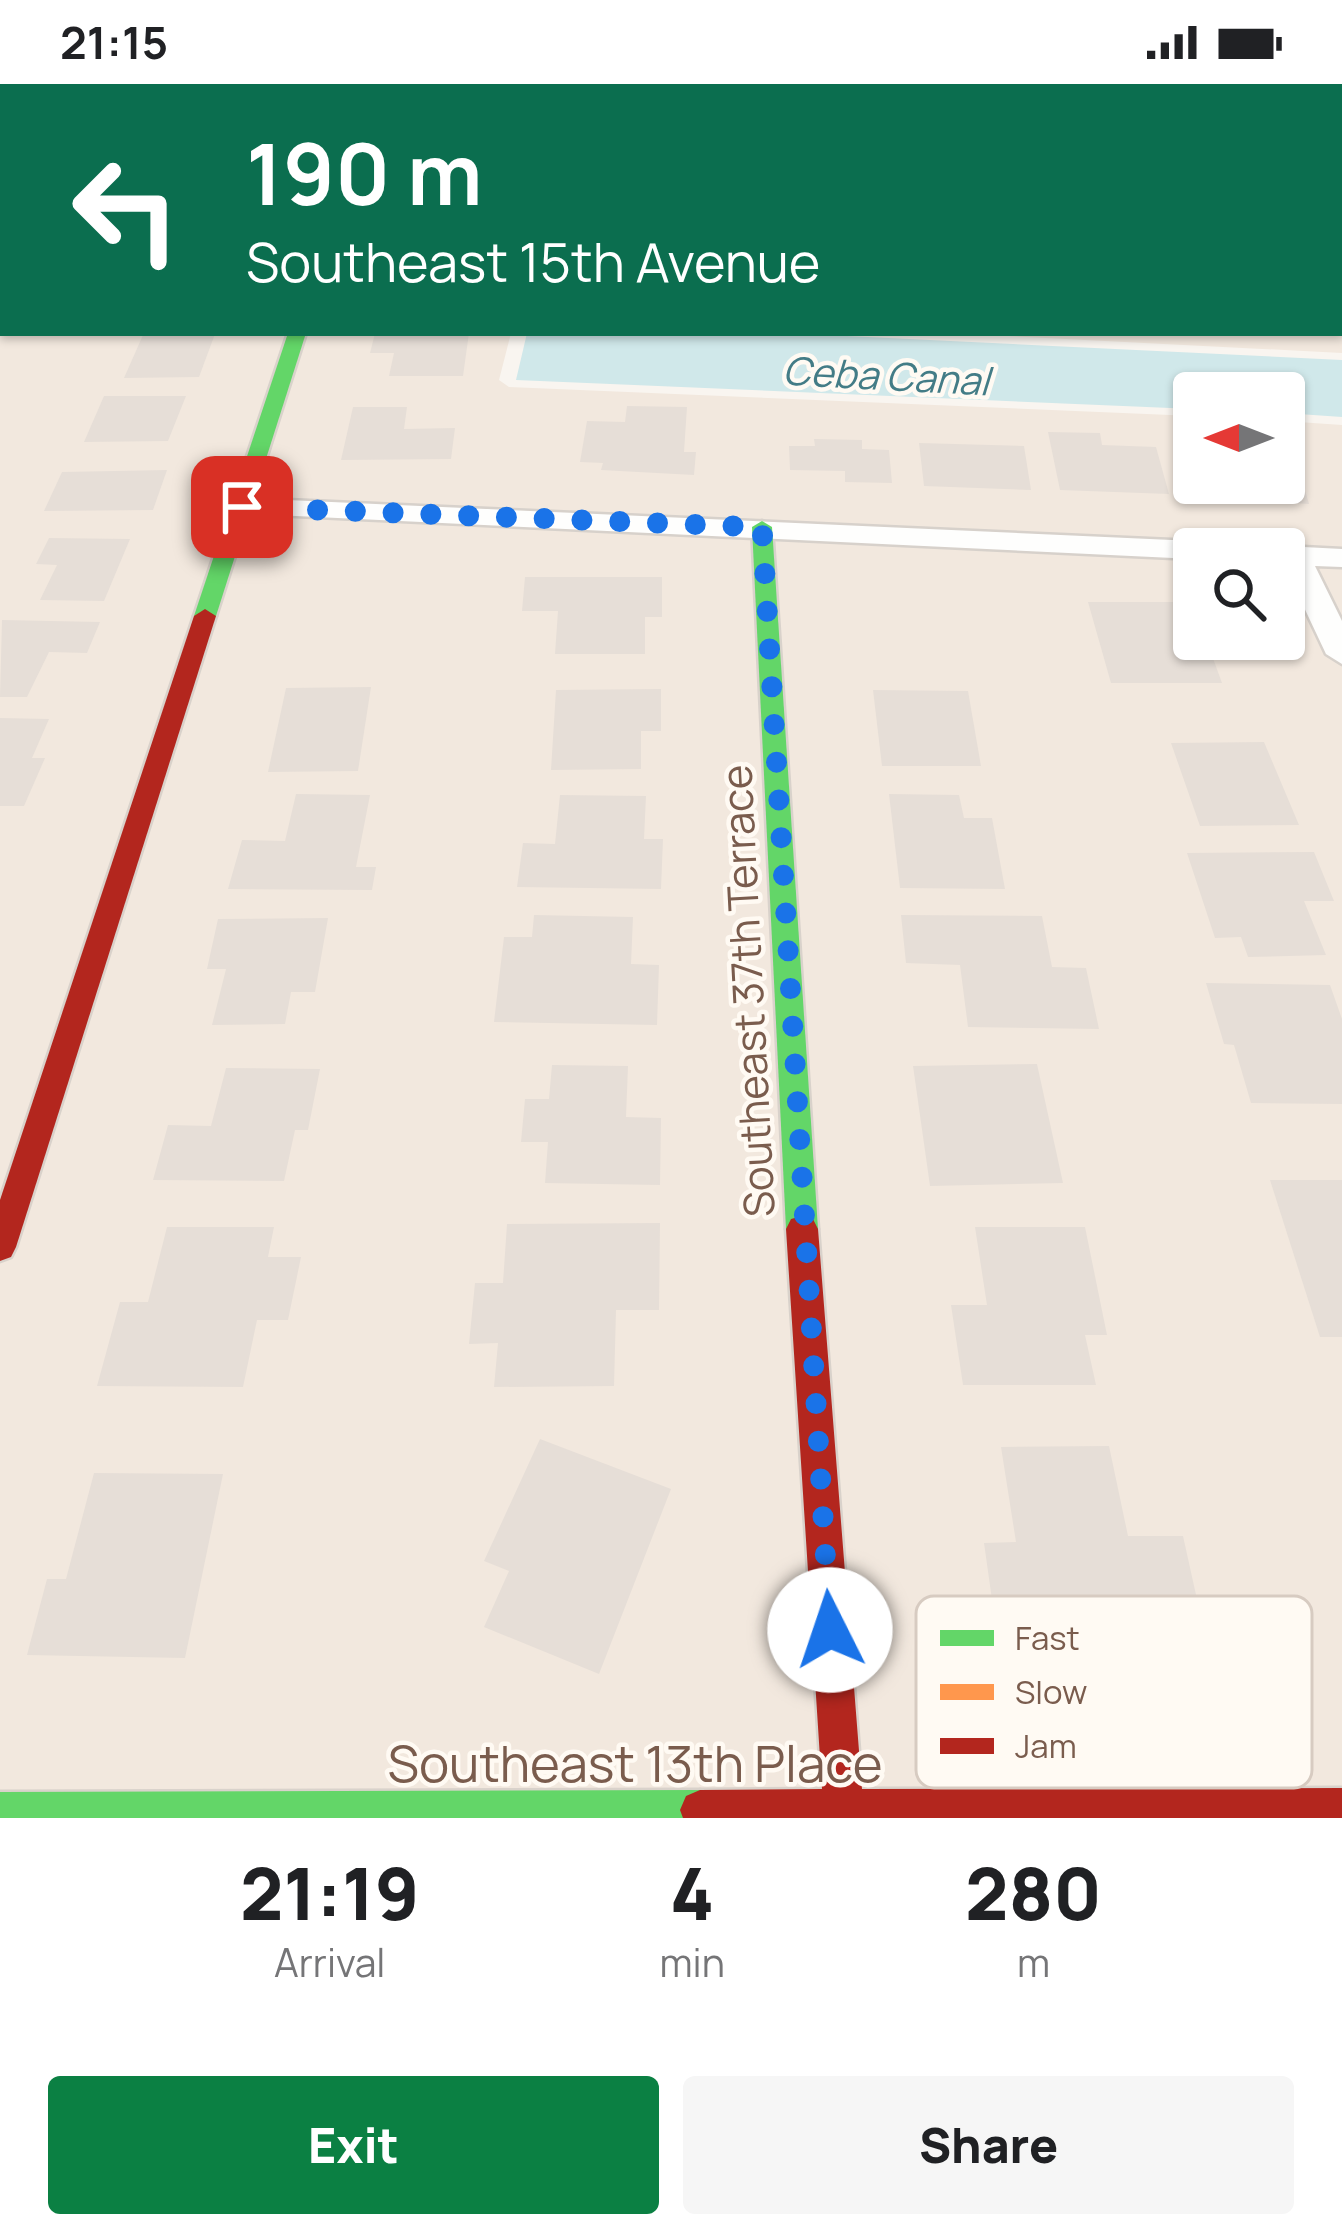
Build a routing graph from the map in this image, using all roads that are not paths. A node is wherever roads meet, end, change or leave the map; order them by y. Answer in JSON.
{"nodes":[{"id":1,"x":296,"y":336,"type":"edge"},
{"id":2,"x":242,"y":507,"type":"junction"},
{"id":3,"x":762,"y":527,"type":"junction"},
{"id":4,"x":1173,"y":549,"type":"edge"},
{"id":5,"x":1305,"y":557,"type":"edge"},
{"id":6,"x":1342,"y":558,"type":"edge"},
{"id":7,"x":1305,"y":585,"type":"edge"},
{"id":8,"x":1342,"y":655,"type":"edge"},
{"id":9,"x":0,"y":1247,"type":"edge"},
{"id":10,"x":1342,"y":1808,"type":"edge"},
{"id":11,"x":843,"y":1809,"type":"junction"},
{"id":12,"x":0,"y":1812,"type":"edge"}],
"edges":[{"from":1,"to":2,"type":"street"},
{"from":2,"to":3,"type":"street"},
{"from":2,"to":9,"type":"street"},
{"from":3,"to":4,"type":"street"},
{"from":3,"to":11,"type":"street","name":"Southeast 37th Terrace"},
{"from":5,"to":6,"type":"street"},
{"from":7,"to":8,"type":"street"},
{"from":10,"to":11,"type":"street","name":"Southeast 13th Place"},
{"from":11,"to":12,"type":"street","name":"Southeast 13th Place"}]}
